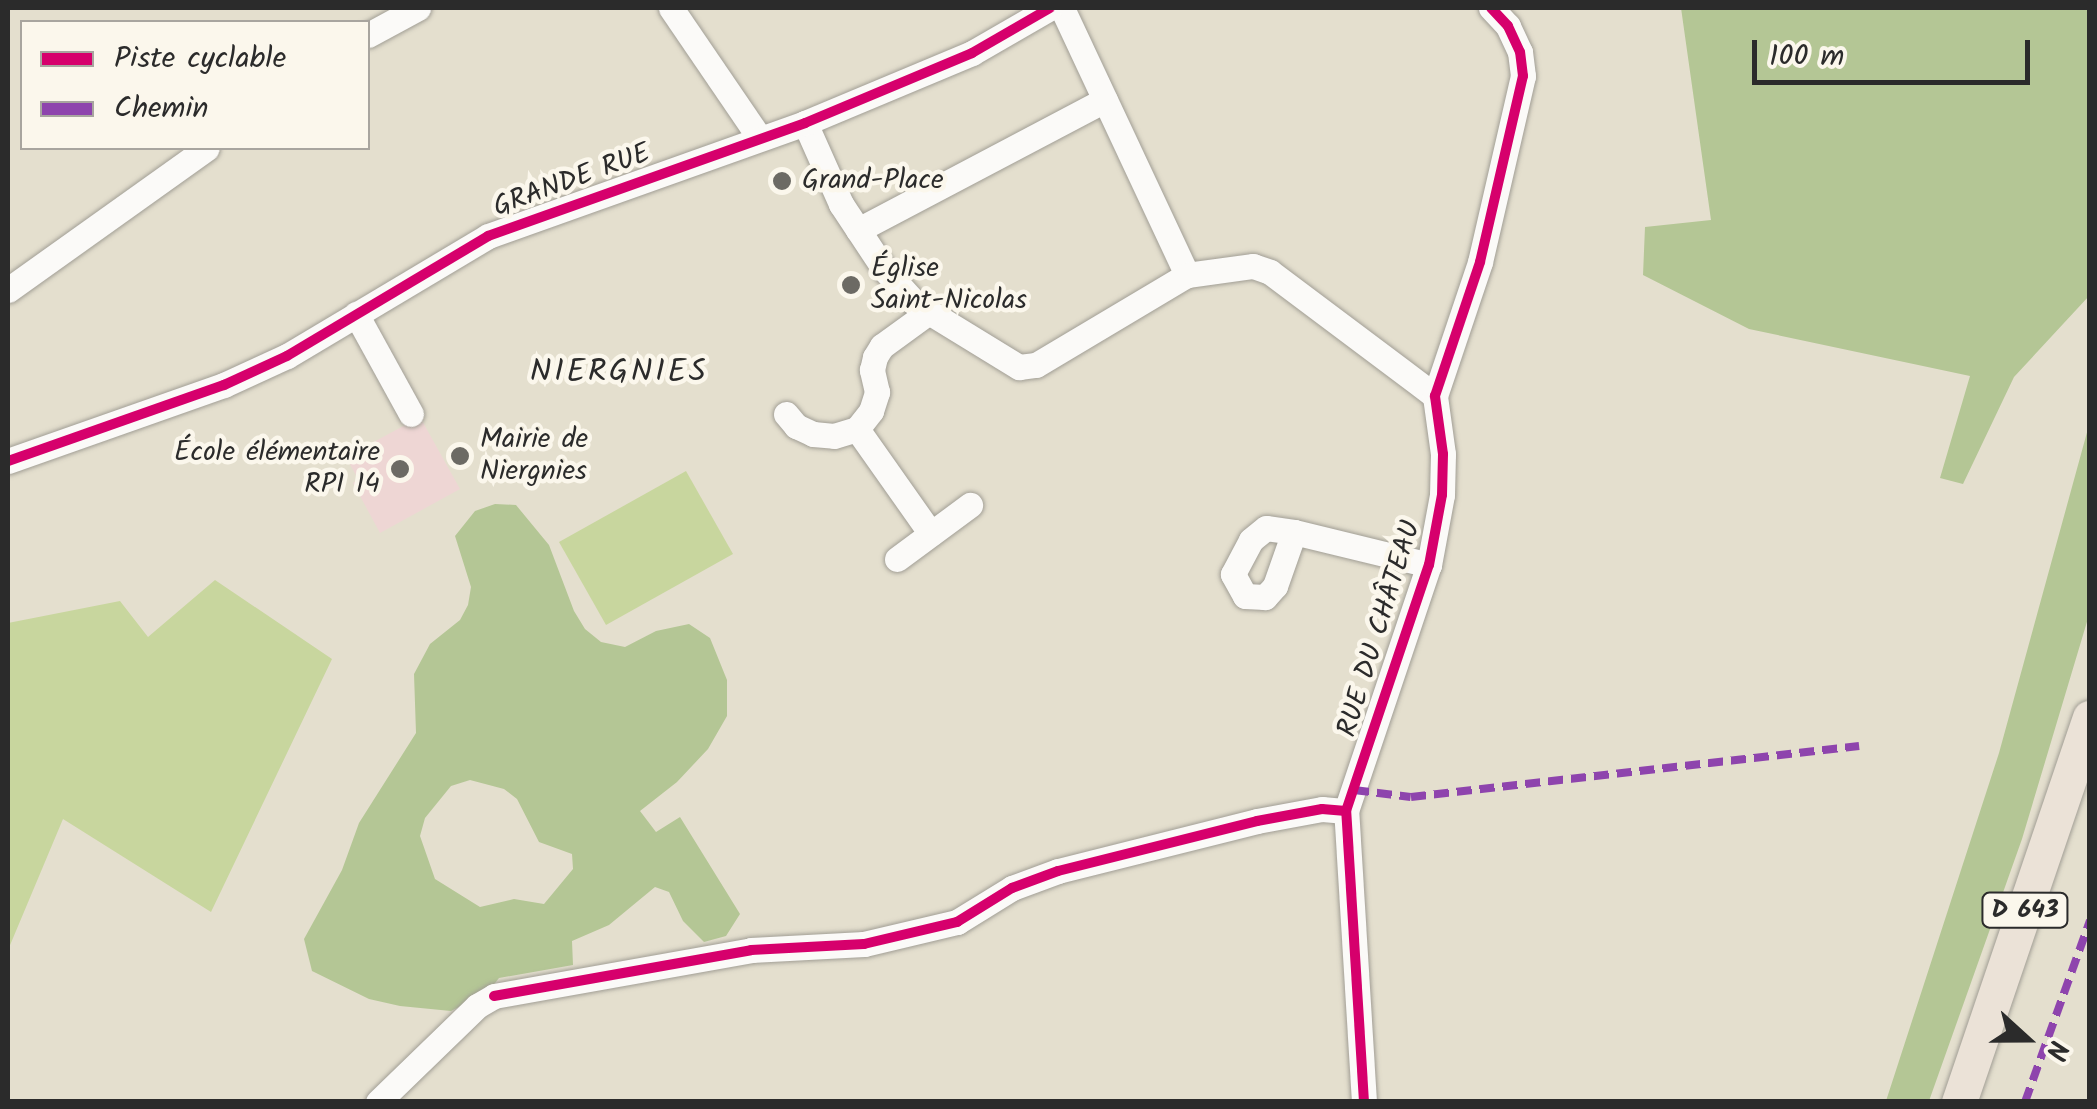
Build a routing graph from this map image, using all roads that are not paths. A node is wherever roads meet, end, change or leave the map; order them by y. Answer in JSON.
{"nodes":[{"id":1,"x":418,"y":8,"type":"edge"},
{"id":2,"x":671,"y":8,"type":"edge"},
{"id":3,"x":1050,"y":8,"type":"edge"},
{"id":4,"x":1062,"y":8,"type":"edge"},
{"id":5,"x":1490,"y":8,"type":"edge"},
{"id":6,"x":370,"y":34,"type":"edge"},
{"id":7,"x":1104,"y":100,"type":"junction"},
{"id":8,"x":805,"y":123,"type":"junction"},
{"id":9,"x":759,"y":137,"type":"junction"},
{"id":10,"x":204,"y":150,"type":"edge"},
{"id":11,"x":858,"y":230,"type":"junction"},
{"id":12,"x":1187,"y":275,"type":"junction"},
{"id":13,"x":8,"y":290,"type":"edge"},
{"id":14,"x":929,"y":312,"type":"junction"},
{"id":15,"x":356,"y":314,"type":"junction"},
{"id":16,"x":1435,"y":396,"type":"junction"},
{"id":17,"x":410,"y":414,"type":"dead end"},
{"id":18,"x":786,"y":414,"type":"dead end"},
{"id":19,"x":856,"y":430,"type":"junction"},
{"id":20,"x":8,"y":460,"type":"edge"},
{"id":21,"x":970,"y":505,"type":"dead end"},
{"id":22,"x":1294,"y":532,"type":"dead end"},
{"id":23,"x":931,"y":534,"type":"junction"},
{"id":24,"x":897,"y":559,"type":"dead end"},
{"id":25,"x":1429,"y":566,"type":"junction"},
{"id":26,"x":2090,"y":718,"type":"edge"},
{"id":27,"x":1346,"y":811,"type":"junction"},
{"id":28,"x":378,"y":1102,"type":"edge"},
{"id":29,"x":1364,"y":1102,"type":"edge"},
{"id":30,"x":1959,"y":1102,"type":"edge"}],
"edges":[{"from":1,"to":6,"type":"street"},
{"from":2,"to":9,"type":"street"},
{"from":3,"to":8,"type":"street","name":"GRANDE RUE"},
{"from":4,"to":7,"type":"street"},
{"from":5,"to":16,"type":"street","name":"RUE DU CHÂTEAU"},
{"from":7,"to":11,"type":"street"},
{"from":7,"to":12,"type":"street"},
{"from":8,"to":9,"type":"street","name":"GRANDE RUE"},
{"from":8,"to":11,"type":"street"},
{"from":9,"to":15,"type":"street","name":"GRANDE RUE"},
{"from":10,"to":13,"type":"street"},
{"from":11,"to":14,"type":"street"},
{"from":12,"to":14,"type":"street"},
{"from":12,"to":16,"type":"street"},
{"from":14,"to":19,"type":"street"},
{"from":15,"to":17,"type":"street"},
{"from":15,"to":20,"type":"street","name":"GRANDE RUE"},
{"from":16,"to":25,"type":"street","name":"RUE DU CHÂTEAU"},
{"from":18,"to":19,"type":"street"},
{"from":19,"to":23,"type":"street"},
{"from":21,"to":23,"type":"street"},
{"from":22,"to":25,"type":"street"},
{"from":23,"to":24,"type":"street"},
{"from":25,"to":27,"type":"street","name":"RUE DU CHÂTEAU"},
{"from":26,"to":30,"type":"highway","number":"D 643"},
{"from":27,"to":28,"type":"street"},
{"from":27,"to":29,"type":"street","name":"RUE DU CHÂTEAU"}]}
